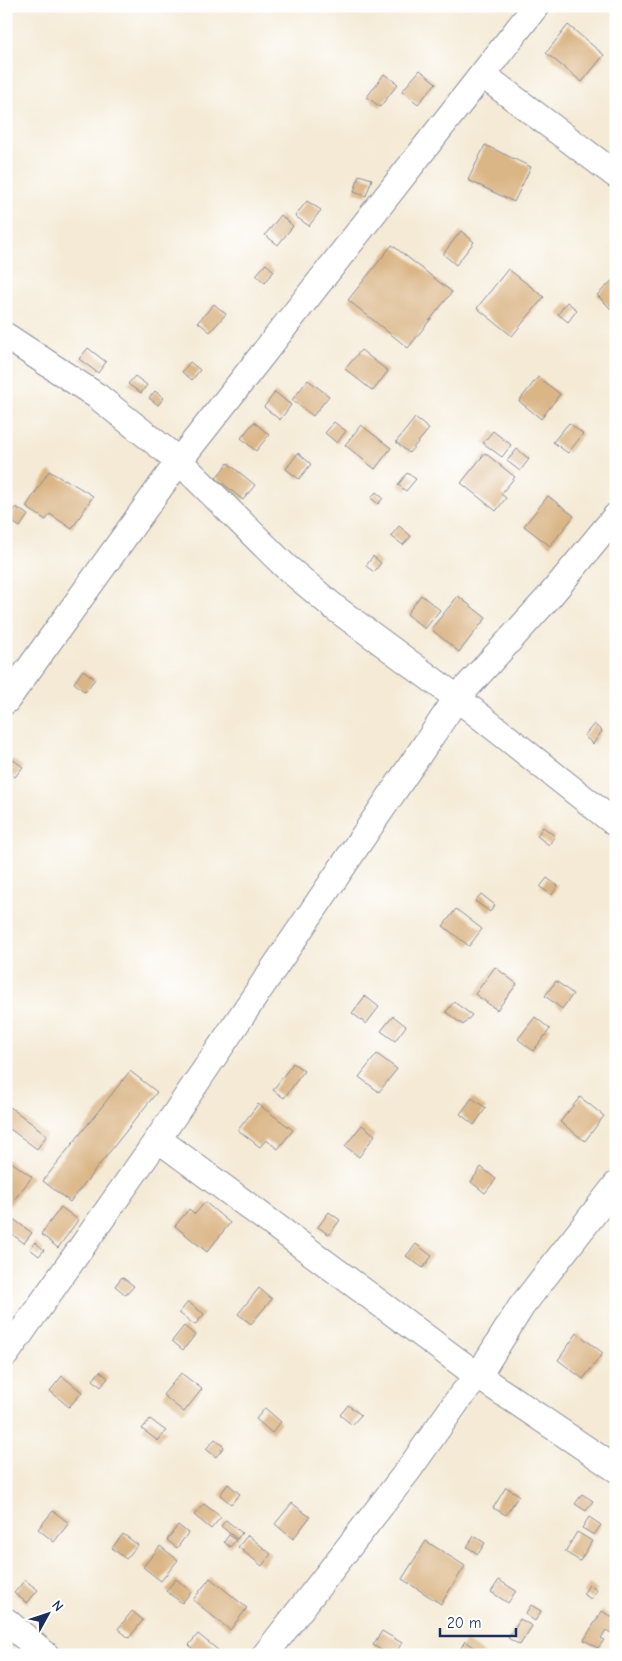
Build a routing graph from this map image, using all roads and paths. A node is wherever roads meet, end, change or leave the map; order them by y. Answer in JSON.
{"nodes":[{"id":1,"x":536,"y":6,"type":"edge"},
{"id":2,"x":483,"y":75,"type":"junction"},
{"id":3,"x":616,"y":175,"type":"edge"},
{"id":4,"x":6,"y":336,"type":"edge"},
{"id":5,"x":179,"y":461,"type":"junction"},
{"id":6,"x":616,"y":516,"type":"edge"},
{"id":7,"x":457,"y":698,"type":"junction"},
{"id":8,"x":6,"y":701,"type":"edge"},
{"id":9,"x":616,"y":824,"type":"edge"},
{"id":10,"x":158,"y":1139,"type":"junction"},
{"id":11,"x":616,"y":1185,"type":"edge"},
{"id":12,"x":6,"y":1354,"type":"edge"},
{"id":13,"x":478,"y":1376,"type":"junction"},
{"id":14,"x":616,"y":1468,"type":"edge"},
{"id":15,"x":6,"y":1621,"type":"edge"},
{"id":16,"x":46,"y":1655,"type":"edge"},
{"id":17,"x":265,"y":1655,"type":"edge"}],
"edges":[{"from":1,"to":2,"type":"street"},
{"from":2,"to":3,"type":"street"},
{"from":2,"to":5,"type":"street"},
{"from":4,"to":5,"type":"street"},
{"from":5,"to":7,"type":"street"},
{"from":5,"to":8,"type":"street"},
{"from":6,"to":7,"type":"street"},
{"from":7,"to":9,"type":"street"},
{"from":7,"to":10,"type":"street"},
{"from":10,"to":12,"type":"street"},
{"from":10,"to":13,"type":"street"},
{"from":11,"to":13,"type":"street"},
{"from":13,"to":14,"type":"street"},
{"from":13,"to":17,"type":"street"},
{"from":15,"to":16,"type":"street"}]}
